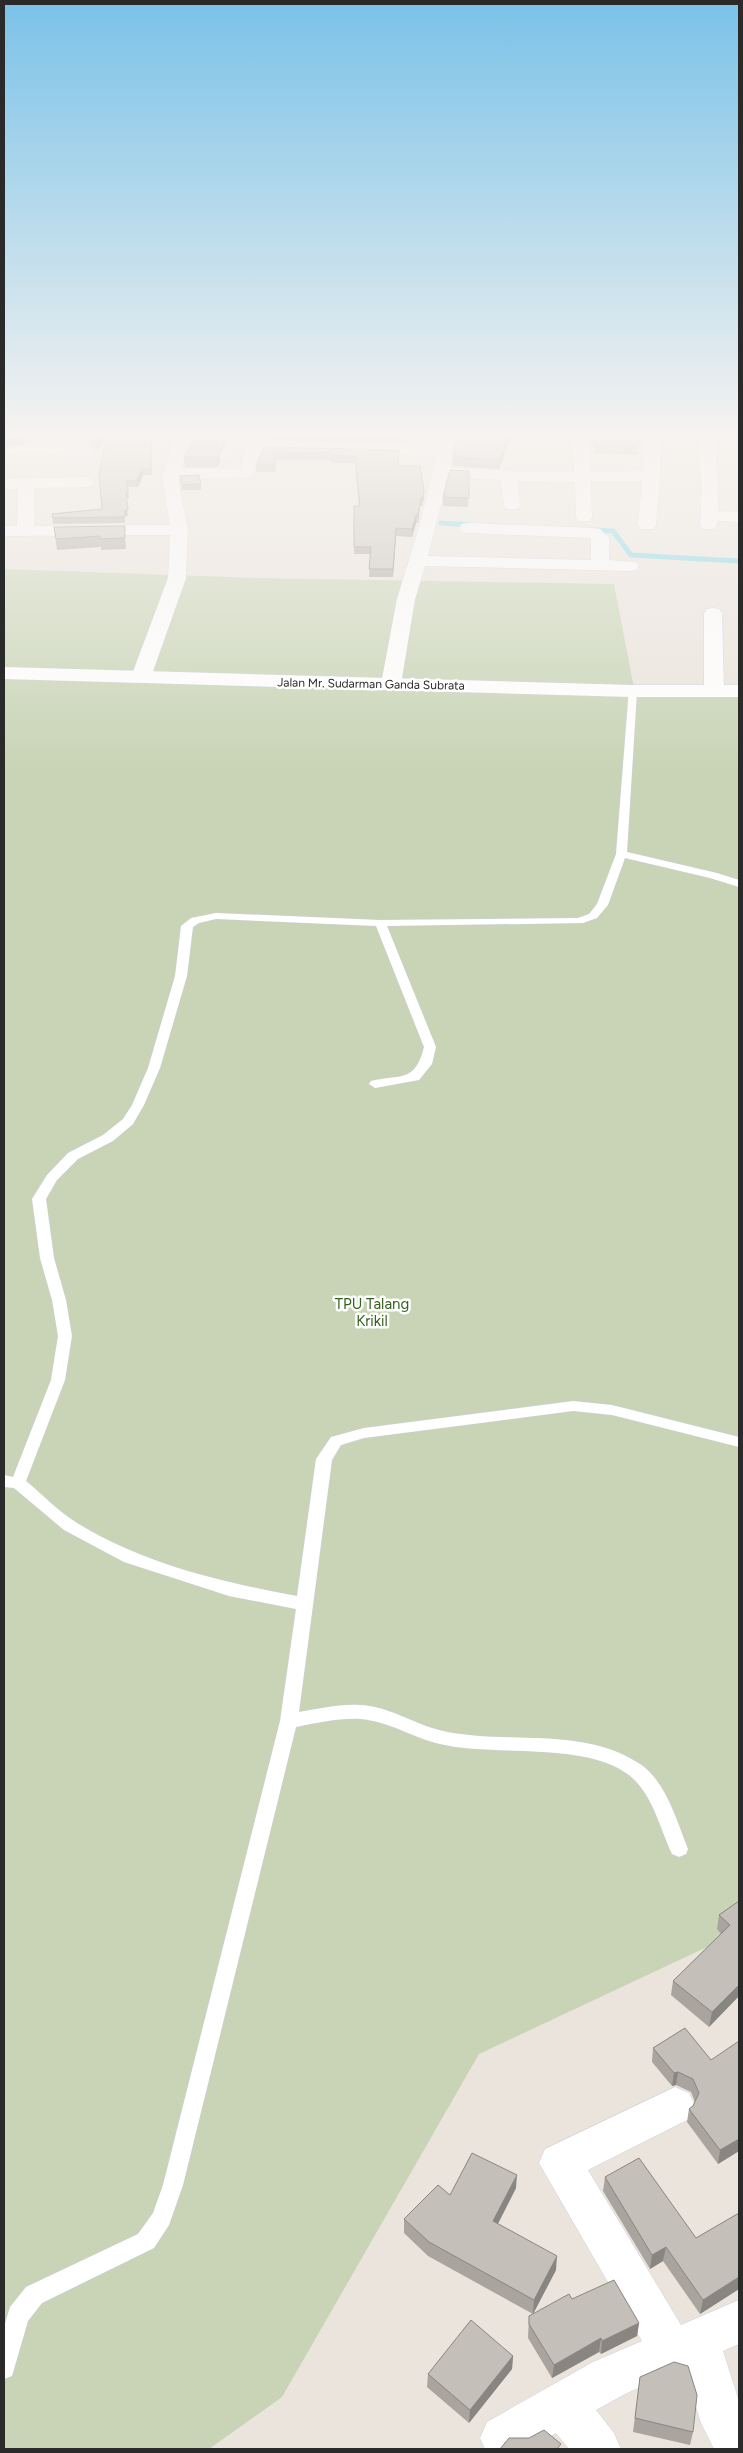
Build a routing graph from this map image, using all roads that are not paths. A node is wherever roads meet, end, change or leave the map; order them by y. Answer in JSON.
{"nodes":[{"id":1,"x":178,"y":546,"type":"edge"},
{"id":2,"x":421,"y":546,"type":"edge"},
{"id":3,"x":600,"y":546,"type":"edge"},
{"id":4,"x":416,"y":560,"type":"junction"},
{"id":5,"x":600,"y":566,"type":"junction"},
{"id":6,"x":630,"y":566,"type":"dead end"},
{"id":7,"x":713,"y":613,"type":"dead end"},
{"id":8,"x":4,"y":673,"type":"edge"},
{"id":9,"x":141,"y":677,"type":"junction"},
{"id":10,"x":391,"y":684,"type":"junction"},
{"id":11,"x":714,"y":690,"type":"junction"},
{"id":12,"x":739,"y":690,"type":"edge"},
{"id":13,"x":632,"y":691,"type":"junction"},
{"id":14,"x":621,"y":854,"type":"junction"},
{"id":15,"x":739,"y":884,"type":"edge"},
{"id":16,"x":380,"y":923,"type":"junction"},
{"id":17,"x":374,"y":1084,"type":"dead end"},
{"id":18,"x":739,"y":1442,"type":"edge"},
{"id":19,"x":11,"y":1482,"type":"edge"},
{"id":20,"x":305,"y":1604,"type":"junction"},
{"id":21,"x":289,"y":1721,"type":"junction"},
{"id":22,"x":679,"y":1850,"type":"dead end"},
{"id":23,"x":675,"y":2106,"type":"dead end"},
{"id":24,"x":739,"y":2322,"type":"edge"},
{"id":25,"x":684,"y":2345,"type":"junction"},
{"id":26,"x":4,"y":2368,"type":"edge"},
{"id":27,"x":562,"y":2405,"type":"junction"},
{"id":28,"x":503,"y":2438,"type":"dead end"},
{"id":29,"x":598,"y":2449,"type":"edge"},
{"id":30,"x":739,"y":2449,"type":"edge"}],
"edges":[{"from":1,"to":9,"type":"street"},
{"from":2,"to":4,"type":"street"},
{"from":3,"to":5,"type":"street"},
{"from":4,"to":5,"type":"street"},
{"from":4,"to":10,"type":"street"},
{"from":5,"to":6,"type":"street"},
{"from":7,"to":11,"type":"street"},
{"from":8,"to":9,"type":"street","name":"Jalan Mr. Sudarman Ganda Subrata"},
{"from":9,"to":10,"type":"street","name":"Jalan Mr. Sudarman Ganda Subrata"},
{"from":10,"to":13,"type":"street","name":"Jalan Mr. Sudarman Ganda Subrata"},
{"from":11,"to":12,"type":"street","name":"Jalan Mr. Sudarman Ganda Subrata"},
{"from":11,"to":13,"type":"street","name":"Jalan Mr. Sudarman Ganda Subrata"},
{"from":13,"to":14,"type":"lane"},
{"from":14,"to":15,"type":"lane"},
{"from":14,"to":16,"type":"lane"},
{"from":16,"to":17,"type":"lane"},
{"from":16,"to":19,"type":"lane"},
{"from":18,"to":20,"type":"lane"},
{"from":19,"to":20,"type":"lane"},
{"from":20,"to":21,"type":"lane"},
{"from":21,"to":22,"type":"lane"},
{"from":21,"to":26,"type":"lane"},
{"from":23,"to":25,"type":"street"},
{"from":24,"to":25,"type":"street"},
{"from":25,"to":27,"type":"street"},
{"from":25,"to":30,"type":"street"},
{"from":27,"to":28,"type":"street"},
{"from":27,"to":29,"type":"street"}]}
